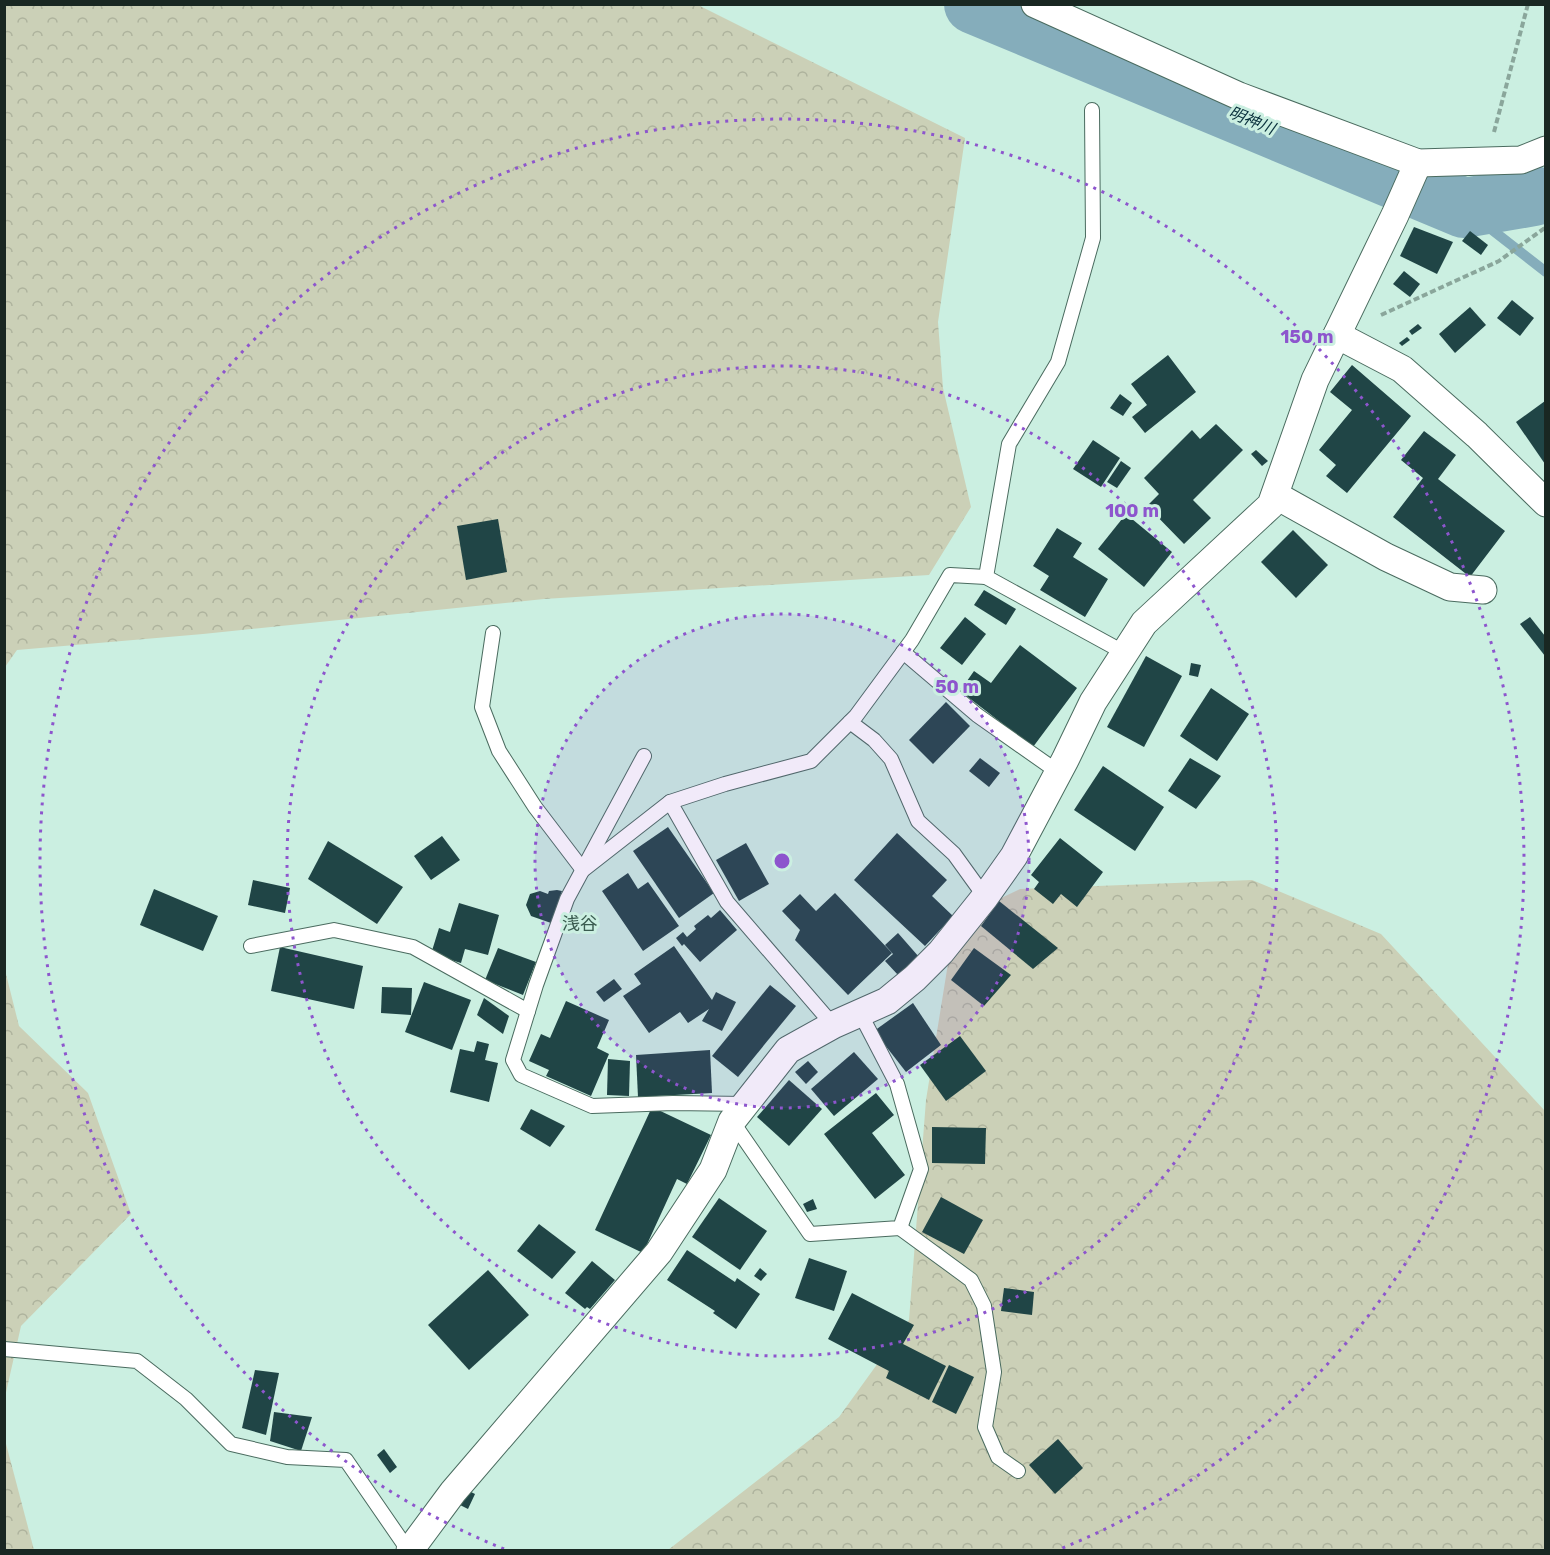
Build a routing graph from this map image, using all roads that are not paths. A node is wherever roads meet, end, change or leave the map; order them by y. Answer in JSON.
{"nodes":[{"id":1,"x":1035,"y":4,"type":"edge"},
{"id":2,"x":1092,"y":110,"type":"dead end"},
{"id":3,"x":1545,"y":150,"type":"edge"},
{"id":4,"x":1417,"y":164,"type":"junction"},
{"id":5,"x":1337,"y":335,"type":"junction"},
{"id":6,"x":1275,"y":495,"type":"junction"},
{"id":7,"x":1545,"y":503,"type":"edge"},
{"id":8,"x":986,"y":578,"type":"junction"},
{"id":9,"x":1483,"y":590,"type":"dead end"},
{"id":10,"x":493,"y":633,"type":"dead end"},
{"id":11,"x":903,"y":652,"type":"junction"},
{"id":12,"x":1125,"y":653,"type":"junction"},
{"id":13,"x":850,"y":722,"type":"junction"},
{"id":14,"x":644,"y":756,"type":"dead end"},
{"id":15,"x":1058,"y":772,"type":"junction"},
{"id":16,"x":670,"y":802,"type":"junction"},
{"id":17,"x":583,"y":870,"type":"junction"},
{"id":18,"x":985,"y":897,"type":"junction"},
{"id":19,"x":251,"y":946,"type":"dead end"},
{"id":20,"x":528,"y":1011,"type":"junction"},
{"id":21,"x":860,"y":1013,"type":"junction"},
{"id":22,"x":833,"y":1025,"type":"junction"},
{"id":23,"x":739,"y":1112,"type":"junction"},
{"id":24,"x":900,"y":1228,"type":"junction"},
{"id":25,"x":4,"y":1349,"type":"edge"},
{"id":26,"x":1018,"y":1470,"type":"dead end"},
{"id":27,"x":409,"y":1551,"type":"edge"}],
"edges":[{"from":1,"to":4,"type":"street"},
{"from":2,"to":8,"type":"lane"},
{"from":3,"to":4,"type":"street"},
{"from":4,"to":5,"type":"street"},
{"from":5,"to":6,"type":"street"},
{"from":5,"to":7,"type":"street"},
{"from":6,"to":9,"type":"street"},
{"from":6,"to":12,"type":"street"},
{"from":8,"to":11,"type":"lane"},
{"from":8,"to":12,"type":"lane"},
{"from":10,"to":17,"type":"lane"},
{"from":11,"to":13,"type":"lane"},
{"from":11,"to":15,"type":"lane"},
{"from":12,"to":15,"type":"street"},
{"from":13,"to":16,"type":"lane"},
{"from":13,"to":18,"type":"lane"},
{"from":14,"to":17,"type":"lane"},
{"from":15,"to":18,"type":"street"},
{"from":16,"to":17,"type":"lane"},
{"from":16,"to":22,"type":"lane"},
{"from":17,"to":20,"type":"lane"},
{"from":18,"to":21,"type":"street"},
{"from":19,"to":20,"type":"lane"},
{"from":20,"to":23,"type":"lane"},
{"from":21,"to":22,"type":"street"},
{"from":21,"to":24,"type":"lane"},
{"from":22,"to":23,"type":"street"},
{"from":23,"to":24,"type":"lane"},
{"from":23,"to":27,"type":"street"},
{"from":24,"to":26,"type":"lane"},
{"from":25,"to":27,"type":"lane"}]}
